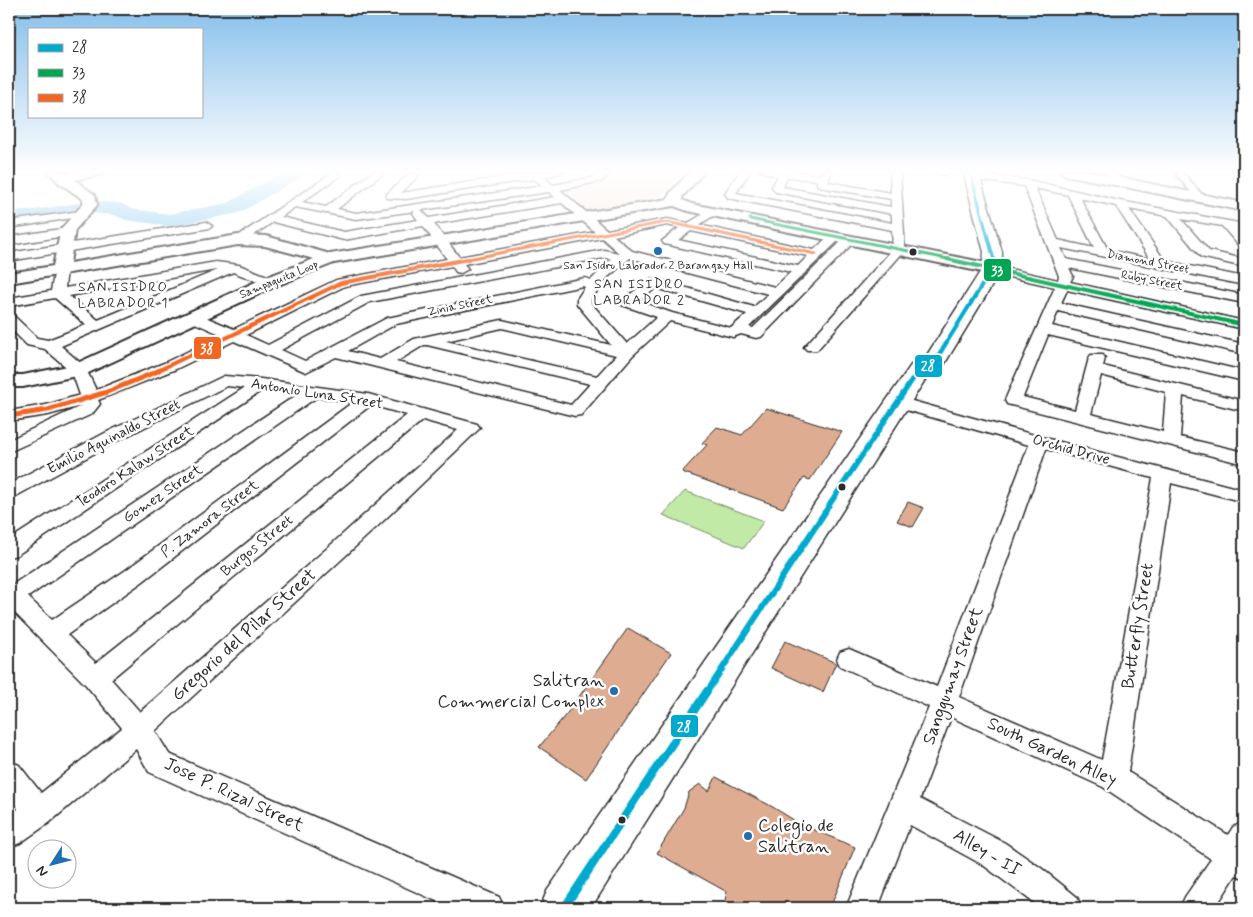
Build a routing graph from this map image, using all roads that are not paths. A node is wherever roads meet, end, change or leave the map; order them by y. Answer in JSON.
{"nodes":[{"id":1,"x":66,"y":214,"type":"edge"},
{"id":2,"x":82,"y":214,"type":"edge"},
{"id":3,"x":278,"y":214,"type":"edge"},
{"id":4,"x":346,"y":214,"type":"edge"},
{"id":5,"x":372,"y":214,"type":"edge"},
{"id":6,"x":420,"y":214,"type":"edge"},
{"id":7,"x":476,"y":214,"type":"edge"},
{"id":8,"x":581,"y":214,"type":"edge"},
{"id":9,"x":604,"y":214,"type":"edge"},
{"id":10,"x":709,"y":214,"type":"edge"},
{"id":11,"x":721,"y":214,"type":"edge"},
{"id":12,"x":792,"y":214,"type":"edge"},
{"id":13,"x":827,"y":214,"type":"edge"},
{"id":14,"x":898,"y":214,"type":"edge"},
{"id":15,"x":968,"y":214,"type":"edge"},
{"id":16,"x":1040,"y":214,"type":"edge"},
{"id":17,"x":1083,"y":214,"type":"edge"},
{"id":18,"x":1127,"y":214,"type":"edge"},
{"id":19,"x":1171,"y":214,"type":"joint"},
{"id":20,"x":585,"y":217,"type":"junction"},
{"id":21,"x":271,"y":218,"type":"junction"},
{"id":22,"x":426,"y":222,"type":"junction"},
{"id":23,"x":1226,"y":224,"type":"junction"},
{"id":24,"x":9,"y":225,"type":"edge"},
{"id":25,"x":206,"y":226,"type":"dead end"},
{"id":26,"x":689,"y":226,"type":"junction"},
{"id":27,"x":780,"y":226,"type":"junction"},
{"id":28,"x":1244,"y":227,"type":"edge"},
{"id":29,"x":898,"y":228,"type":"junction"},
{"id":30,"x":67,"y":232,"type":"junction"},
{"id":31,"x":605,"y":234,"type":"junction"},
{"id":32,"x":842,"y":238,"type":"junction"},
{"id":33,"x":238,"y":240,"type":"junction"},
{"id":34,"x":9,"y":241,"type":"edge"},
{"id":35,"x":440,"y":241,"type":"junction"},
{"id":36,"x":1052,"y":243,"type":"junction"},
{"id":37,"x":1244,"y":244,"type":"edge"},
{"id":38,"x":63,"y":248,"type":"junction"},
{"id":39,"x":178,"y":249,"type":"junction"},
{"id":40,"x":899,"y":250,"type":"junction"},
{"id":41,"x":1103,"y":253,"type":"junction"},
{"id":42,"x":816,"y":254,"type":"junction"},
{"id":43,"x":625,"y":255,"type":"junction"},
{"id":44,"x":9,"y":257,"type":"edge"},
{"id":45,"x":330,"y":260,"type":"junction"},
{"id":46,"x":455,"y":262,"type":"junction"},
{"id":47,"x":1060,"y":262,"type":"junction"},
{"id":48,"x":1244,"y":263,"type":"edge"},
{"id":49,"x":1160,"y":264,"type":"junction"},
{"id":50,"x":677,"y":266,"type":"junction"},
{"id":51,"x":984,"y":267,"type":"junction"},
{"id":52,"x":61,"y":268,"type":"junction"},
{"id":53,"x":234,"y":268,"type":"junction"},
{"id":54,"x":800,"y":270,"type":"junction"},
{"id":55,"x":181,"y":271,"type":"junction"},
{"id":56,"x":9,"y":278,"type":"edge"},
{"id":57,"x":469,"y":280,"type":"junction"},
{"id":58,"x":1244,"y":280,"type":"edge"},
{"id":59,"x":270,"y":282,"type":"junction"},
{"id":60,"x":654,"y":283,"type":"junction"},
{"id":61,"x":1063,"y":284,"type":"junction"},
{"id":62,"x":593,"y":286,"type":"junction"},
{"id":63,"x":777,"y":292,"type":"junction"},
{"id":64,"x":57,"y":293,"type":"junction"},
{"id":65,"x":1244,"y":299,"type":"edge"},
{"id":66,"x":485,"y":301,"type":"junction"},
{"id":67,"x":9,"y":302,"type":"edge"},
{"id":68,"x":1054,"y":306,"type":"junction"},
{"id":69,"x":756,"y":312,"type":"junction"},
{"id":70,"x":667,"y":316,"type":"junction"},
{"id":71,"x":193,"y":317,"type":"junction"},
{"id":72,"x":9,"y":319,"type":"edge"},
{"id":73,"x":502,"y":324,"type":"junction"},
{"id":74,"x":1244,"y":325,"type":"edge"},
{"id":75,"x":96,"y":326,"type":"junction"},
{"id":76,"x":739,"y":329,"type":"junction"},
{"id":77,"x":1044,"y":329,"type":"junction"},
{"id":78,"x":233,"y":335,"type":"junction"},
{"id":79,"x":427,"y":341,"type":"junction"},
{"id":80,"x":1102,"y":343,"type":"junction"},
{"id":81,"x":50,"y":345,"type":"junction"},
{"id":82,"x":812,"y":347,"type":"dead end"},
{"id":83,"x":1244,"y":349,"type":"edge"},
{"id":84,"x":268,"y":350,"type":"junction"},
{"id":85,"x":334,"y":352,"type":"junction"},
{"id":86,"x":626,"y":353,"type":"junction"},
{"id":87,"x":382,"y":364,"type":"junction"},
{"id":88,"x":1094,"y":369,"type":"junction"},
{"id":89,"x":79,"y":370,"type":"junction"},
{"id":90,"x":1244,"y":376,"type":"edge"},
{"id":91,"x":599,"y":380,"type":"junction"},
{"id":92,"x":9,"y":381,"type":"edge"},
{"id":93,"x":219,"y":383,"type":"joint"},
{"id":94,"x":261,"y":384,"type":"junction"},
{"id":95,"x":1175,"y":388,"type":"junction"},
{"id":96,"x":314,"y":391,"type":"junction"},
{"id":97,"x":90,"y":397,"type":"junction"},
{"id":98,"x":368,"y":399,"type":"junction"},
{"id":99,"x":898,"y":402,"type":"junction"},
{"id":100,"x":1244,"y":406,"type":"edge"},
{"id":101,"x":420,"y":414,"type":"junction"},
{"id":102,"x":9,"y":416,"type":"edge"},
{"id":103,"x":1082,"y":417,"type":"junction"},
{"id":104,"x":471,"y":428,"type":"joint"},
{"id":105,"x":1171,"y":439,"type":"junction"},
{"id":106,"x":1039,"y":442,"type":"junction"},
{"id":107,"x":9,"y":447,"type":"edge"},
{"id":108,"x":1244,"y":458,"type":"edge"},
{"id":109,"x":1163,"y":474,"type":"junction"},
{"id":110,"x":9,"y":492,"type":"edge"},
{"id":111,"x":1244,"y":496,"type":"edge"},
{"id":112,"x":9,"y":550,"type":"edge"},
{"id":113,"x":11,"y":594,"type":"edge"},
{"id":114,"x":50,"y":634,"type":"junction"},
{"id":115,"x":849,"y":659,"type":"dead end"},
{"id":116,"x":95,"y":678,"type":"junction"},
{"id":117,"x":944,"y":702,"type":"junction"},
{"id":118,"x":139,"y":729,"type":"junction"},
{"id":119,"x":9,"y":774,"type":"edge"},
{"id":120,"x":1113,"y":778,"type":"junction"},
{"id":121,"x":904,"y":806,"type":"junction"},
{"id":122,"x":39,"y":812,"type":"junction"},
{"id":123,"x":9,"y":833,"type":"edge"},
{"id":124,"x":1241,"y":852,"type":"edge"},
{"id":125,"x":488,"y":908,"type":"edge"},
{"id":126,"x":564,"y":908,"type":"edge"},
{"id":127,"x":862,"y":908,"type":"edge"},
{"id":128,"x":1066,"y":908,"type":"edge"},
{"id":129,"x":1196,"y":908,"type":"edge"}],
"edges":[{"from":1,"to":24,"type":"street"},
{"from":2,"to":30,"type":"street"},
{"from":3,"to":21,"type":"street"},
{"from":4,"to":5,"type":"street"},
{"from":6,"to":22,"type":"street"},
{"from":7,"to":22,"type":"street"},
{"from":8,"to":20,"type":"street"},
{"from":9,"to":20,"type":"street"},
{"from":10,"to":26,"type":"street"},
{"from":11,"to":27,"type":"street"},
{"from":12,"to":27,"type":"street"},
{"from":13,"to":29,"type":"street"},
{"from":14,"to":29,"type":"street"},
{"from":15,"to":51,"type":"main road"},
{"from":16,"to":36,"type":"street"},
{"from":17,"to":41,"type":"street"},
{"from":18,"to":49,"type":"street"},
{"from":19,"to":23,"type":"street"},
{"from":19,"to":48,"type":"street"},
{"from":20,"to":31,"type":"street"},
{"from":20,"to":35,"type":"street"},
{"from":21,"to":22,"type":"street"},
{"from":21,"to":33,"type":"street"},
{"from":22,"to":35,"type":"street"},
{"from":23,"to":28,"type":"street"},
{"from":23,"to":37,"type":"street"},
{"from":25,"to":38,"type":"street"},
{"from":26,"to":31,"type":"street"},
{"from":26,"to":42,"type":"street"},
{"from":26,"to":54,"type":"street"},
{"from":27,"to":32,"type":"street"},
{"from":29,"to":40,"type":"street"},
{"from":30,"to":34,"type":"street"},
{"from":30,"to":38,"type":"street"},
{"from":31,"to":43,"type":"street"},
{"from":31,"to":46,"type":"street"},
{"from":32,"to":40,"type":"street"},
{"from":32,"to":42,"type":"street"},
{"from":32,"to":76,"type":"street"},
{"from":33,"to":39,"type":"street","name":"Sampaguita Loop"},
{"from":33,"to":45,"type":"street","name":"Sampaguita Loop"},
{"from":35,"to":45,"type":"street"},
{"from":35,"to":46,"type":"street"},
{"from":36,"to":41,"type":"street","name":"Diamond Street"},
{"from":36,"to":47,"type":"street"},
{"from":38,"to":44,"type":"street"},
{"from":38,"to":52,"type":"street"},
{"from":39,"to":52,"type":"street","name":"Sampaguita Loop"},
{"from":39,"to":55,"type":"street"},
{"from":40,"to":51,"type":"street"},
{"from":40,"to":82,"type":"street"},
{"from":41,"to":49,"type":"street","name":"Diamond Street"},
{"from":42,"to":54,"type":"street"},
{"from":43,"to":50,"type":"street"},
{"from":43,"to":57,"type":"street"},
{"from":43,"to":62,"type":"street"},
{"from":45,"to":59,"type":"street","name":"Sampaguita Loop"},
{"from":46,"to":57,"type":"street"},
{"from":46,"to":78,"type":"street"},
{"from":47,"to":61,"type":"street"},
{"from":47,"to":65,"type":"street","name":"Ruby Street"},
{"from":49,"to":58,"type":"street","name":"Diamond Street"},
{"from":50,"to":60,"type":"street"},
{"from":50,"to":63,"type":"street"},
{"from":51,"to":61,"type":"street"},
{"from":51,"to":99,"type":"main road"},
{"from":52,"to":56,"type":"street","name":"Sampaguita Loop"},
{"from":52,"to":64,"type":"street"},
{"from":53,"to":55,"type":"street"},
{"from":53,"to":59,"type":"street"},
{"from":53,"to":75,"type":"street"},
{"from":54,"to":63,"type":"street"},
{"from":55,"to":64,"type":"street"},
{"from":57,"to":66,"type":"street"},
{"from":57,"to":84,"type":"street"},
{"from":59,"to":71,"type":"street","name":"Sampaguita Loop"},
{"from":60,"to":69,"type":"street"},
{"from":60,"to":70,"type":"street"},
{"from":61,"to":68,"type":"street"},
{"from":61,"to":74,"type":"street"},
{"from":62,"to":66,"type":"street","name":"Zinia Street"},
{"from":62,"to":86,"type":"street"},
{"from":63,"to":69,"type":"street"},
{"from":64,"to":67,"type":"street"},
{"from":64,"to":75,"type":"street"},
{"from":66,"to":73,"type":"street"},
{"from":66,"to":85,"type":"street","name":"Zinia Street"},
{"from":68,"to":77,"type":"street"},
{"from":68,"to":83,"type":"street"},
{"from":69,"to":76,"type":"street"},
{"from":70,"to":76,"type":"street"},
{"from":70,"to":86,"type":"street"},
{"from":71,"to":78,"type":"street"},
{"from":71,"to":89,"type":"street","name":"Sampaguita Loop"},
{"from":72,"to":81,"type":"street"},
{"from":73,"to":79,"type":"street"},
{"from":73,"to":86,"type":"street"},
{"from":75,"to":81,"type":"street"},
{"from":77,"to":80,"type":"street"},
{"from":77,"to":103,"type":"street"},
{"from":78,"to":84,"type":"street"},
{"from":78,"to":97,"type":"street"},
{"from":79,"to":87,"type":"street"},
{"from":79,"to":91,"type":"street"},
{"from":80,"to":88,"type":"street"},
{"from":80,"to":90,"type":"street"},
{"from":81,"to":89,"type":"street"},
{"from":84,"to":85,"type":"street","name":"Zinia Street"},
{"from":85,"to":87,"type":"street"},
{"from":86,"to":91,"type":"street"},
{"from":87,"to":91,"type":"street"},
{"from":88,"to":95,"type":"street"},
{"from":88,"to":103,"type":"street"},
{"from":89,"to":92,"type":"street","name":"Sampaguita Loop"},
{"from":89,"to":97,"type":"street"},
{"from":93,"to":94,"type":"street","name":"Antonio Luna Street"},
{"from":93,"to":110,"type":"street","name":"Emilio Aguinaldo Street"},
{"from":94,"to":96,"type":"street","name":"Antonio Luna Street"},
{"from":94,"to":112,"type":"street","name":"Teodoro Kalaw Street"},
{"from":95,"to":100,"type":"street"},
{"from":95,"to":105,"type":"street"},
{"from":96,"to":98,"type":"street","name":"Antonio Luna Street"},
{"from":96,"to":113,"type":"street","name":"Gomez Street"},
{"from":97,"to":102,"type":"street"},
{"from":97,"to":107,"type":"street"},
{"from":98,"to":101,"type":"street","name":"Antonio Luna Street"},
{"from":98,"to":114,"type":"street","name":"P. Zamora Street"},
{"from":99,"to":106,"type":"street","name":"Orchid Drive"},
{"from":99,"to":126,"type":"main road"},
{"from":101,"to":104,"type":"street","name":"Antonio Luna Street"},
{"from":101,"to":116,"type":"street","name":"Burgos Street"},
{"from":103,"to":105,"type":"street"},
{"from":104,"to":118,"type":"street","name":"Gregorio del Pilar Street"},
{"from":105,"to":108,"type":"street"},
{"from":106,"to":109,"type":"street","name":"Orchid Drive"},
{"from":106,"to":117,"type":"street","name":"Sanggumay Street"},
{"from":109,"to":111,"type":"street","name":"Orchid Drive"},
{"from":109,"to":120,"type":"street","name":"Butterfly Street"},
{"from":113,"to":114,"type":"street","name":"Jose P. Rizal Street"},
{"from":114,"to":116,"type":"street","name":"Jose P. Rizal Street"},
{"from":115,"to":117,"type":"street","name":"South Garden Alley"},
{"from":116,"to":118,"type":"street","name":"Jose P. Rizal Street"},
{"from":117,"to":120,"type":"street","name":"South Garden Alley"},
{"from":117,"to":121,"type":"street","name":"Sanggumay Street"},
{"from":118,"to":122,"type":"street","name":"Gregorio del Pilar Street"},
{"from":118,"to":125,"type":"street","name":"Jose P. Rizal Street"},
{"from":119,"to":122,"type":"street"},
{"from":120,"to":124,"type":"street","name":"South Garden Alley"},
{"from":121,"to":127,"type":"street","name":"Sanggumay Street"},
{"from":121,"to":128,"type":"street","name":"Alley - II"},
{"from":122,"to":123,"type":"street","name":"Gregorio del Pilar Street"},
{"from":124,"to":129,"type":"street"}]}
